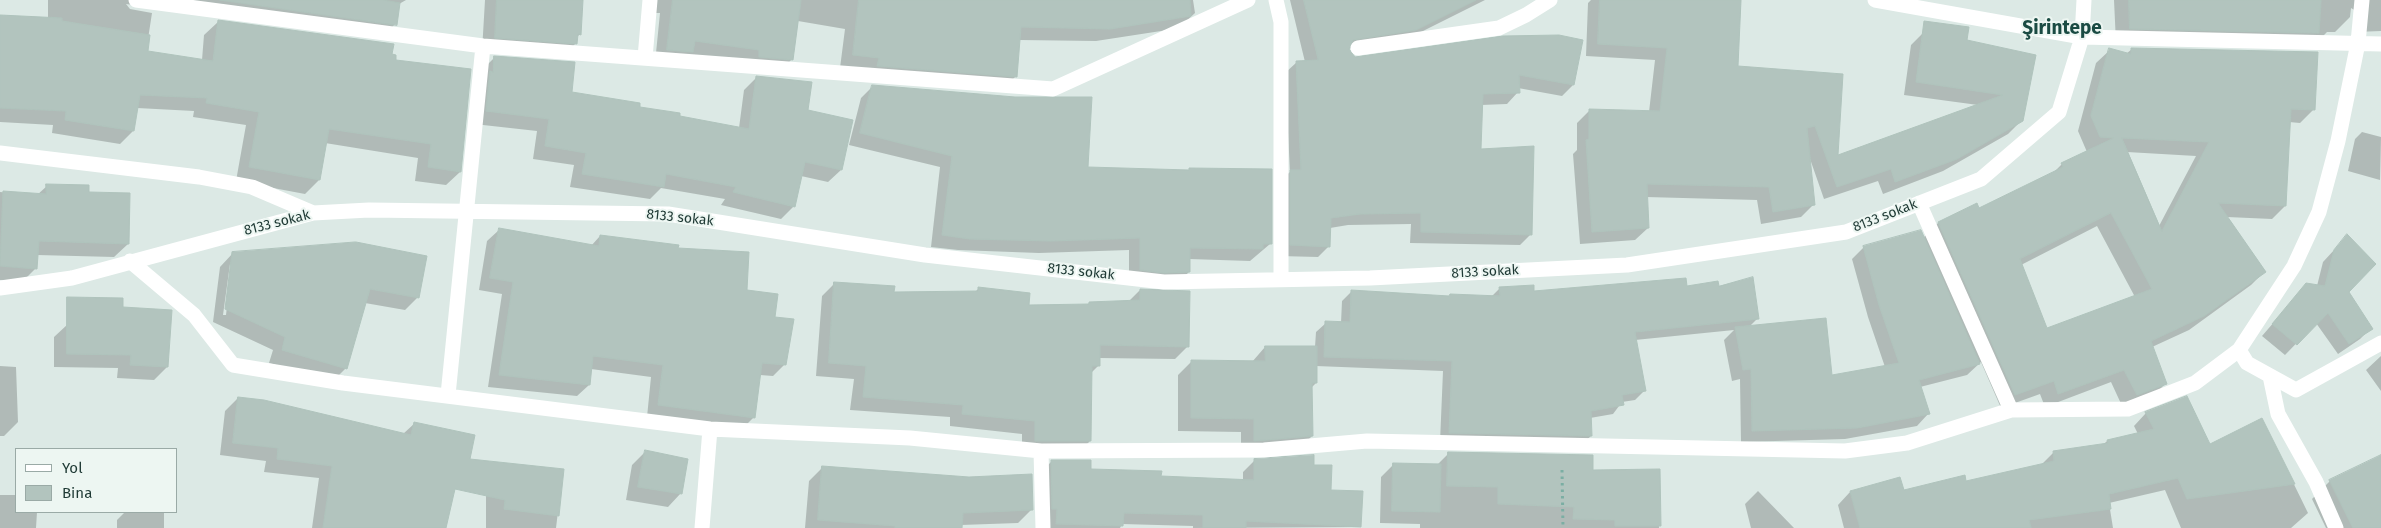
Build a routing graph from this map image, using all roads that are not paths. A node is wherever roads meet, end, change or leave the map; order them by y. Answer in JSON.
{"nodes":[{"id":1,"x":136,"y":0,"type":"edge"},
{"id":2,"x":650,"y":0,"type":"edge"},
{"id":3,"x":1248,"y":0,"type":"edge"},
{"id":4,"x":1276,"y":0,"type":"edge"},
{"id":5,"x":1550,"y":0,"type":"edge"},
{"id":6,"x":1875,"y":0,"type":"edge"},
{"id":7,"x":2084,"y":0,"type":"edge"},
{"id":8,"x":2362,"y":0,"type":"edge"},
{"id":9,"x":2082,"y":37,"type":"junction"},
{"id":10,"x":2358,"y":43,"type":"junction"},
{"id":11,"x":2381,"y":44,"type":"edge"},
{"id":12,"x":484,"y":46,"type":"junction"},
{"id":13,"x":1358,"y":48,"type":"dead end"},
{"id":14,"x":645,"y":58,"type":"junction"},
{"id":15,"x":0,"y":152,"type":"edge"},
{"id":16,"x":1919,"y":203,"type":"junction"},
{"id":17,"x":465,"y":211,"type":"junction"},
{"id":18,"x":313,"y":213,"type":"junction"},
{"id":19,"x":130,"y":261,"type":"junction"},
{"id":20,"x":1281,"y":280,"type":"junction"},
{"id":21,"x":0,"y":288,"type":"edge"},
{"id":22,"x":2381,"y":343,"type":"edge"},
{"id":23,"x":2239,"y":350,"type":"junction"},
{"id":24,"x":2270,"y":376,"type":"junction"},
{"id":25,"x":448,"y":395,"type":"junction"},
{"id":26,"x":2011,"y":410,"type":"junction"},
{"id":27,"x":710,"y":429,"type":"junction"},
{"id":28,"x":1041,"y":451,"type":"junction"},
{"id":29,"x":702,"y":528,"type":"edge"},
{"id":30,"x":1043,"y":528,"type":"edge"},
{"id":31,"x":2336,"y":528,"type":"edge"}],
"edges":[{"from":1,"to":12,"type":"street"},
{"from":2,"to":14,"type":"street"},
{"from":3,"to":14,"type":"street"},
{"from":4,"to":20,"type":"street"},
{"from":5,"to":13,"type":"street"},
{"from":6,"to":9,"type":"street"},
{"from":7,"to":9,"type":"street","name":"8133 sokak"},
{"from":8,"to":10,"type":"street"},
{"from":9,"to":10,"type":"street"},
{"from":9,"to":16,"type":"street","name":"8133 sokak"},
{"from":10,"to":11,"type":"street"},
{"from":10,"to":23,"type":"street"},
{"from":12,"to":14,"type":"street"},
{"from":12,"to":17,"type":"street"},
{"from":15,"to":18,"type":"street"},
{"from":16,"to":20,"type":"street","name":"8133 sokak"},
{"from":16,"to":26,"type":"street"},
{"from":17,"to":18,"type":"street","name":"8133 sokak"},
{"from":17,"to":20,"type":"street","name":"8133 sokak"},
{"from":17,"to":25,"type":"street"},
{"from":18,"to":19,"type":"street","name":"8133 sokak"},
{"from":19,"to":21,"type":"street","name":"8133 sokak"},
{"from":19,"to":25,"type":"street"},
{"from":22,"to":24,"type":"street"},
{"from":23,"to":24,"type":"street"},
{"from":23,"to":26,"type":"street"},
{"from":24,"to":31,"type":"street"},
{"from":25,"to":27,"type":"street"},
{"from":26,"to":28,"type":"street"},
{"from":27,"to":28,"type":"street"},
{"from":27,"to":29,"type":"street"},
{"from":28,"to":30,"type":"street"}]}
